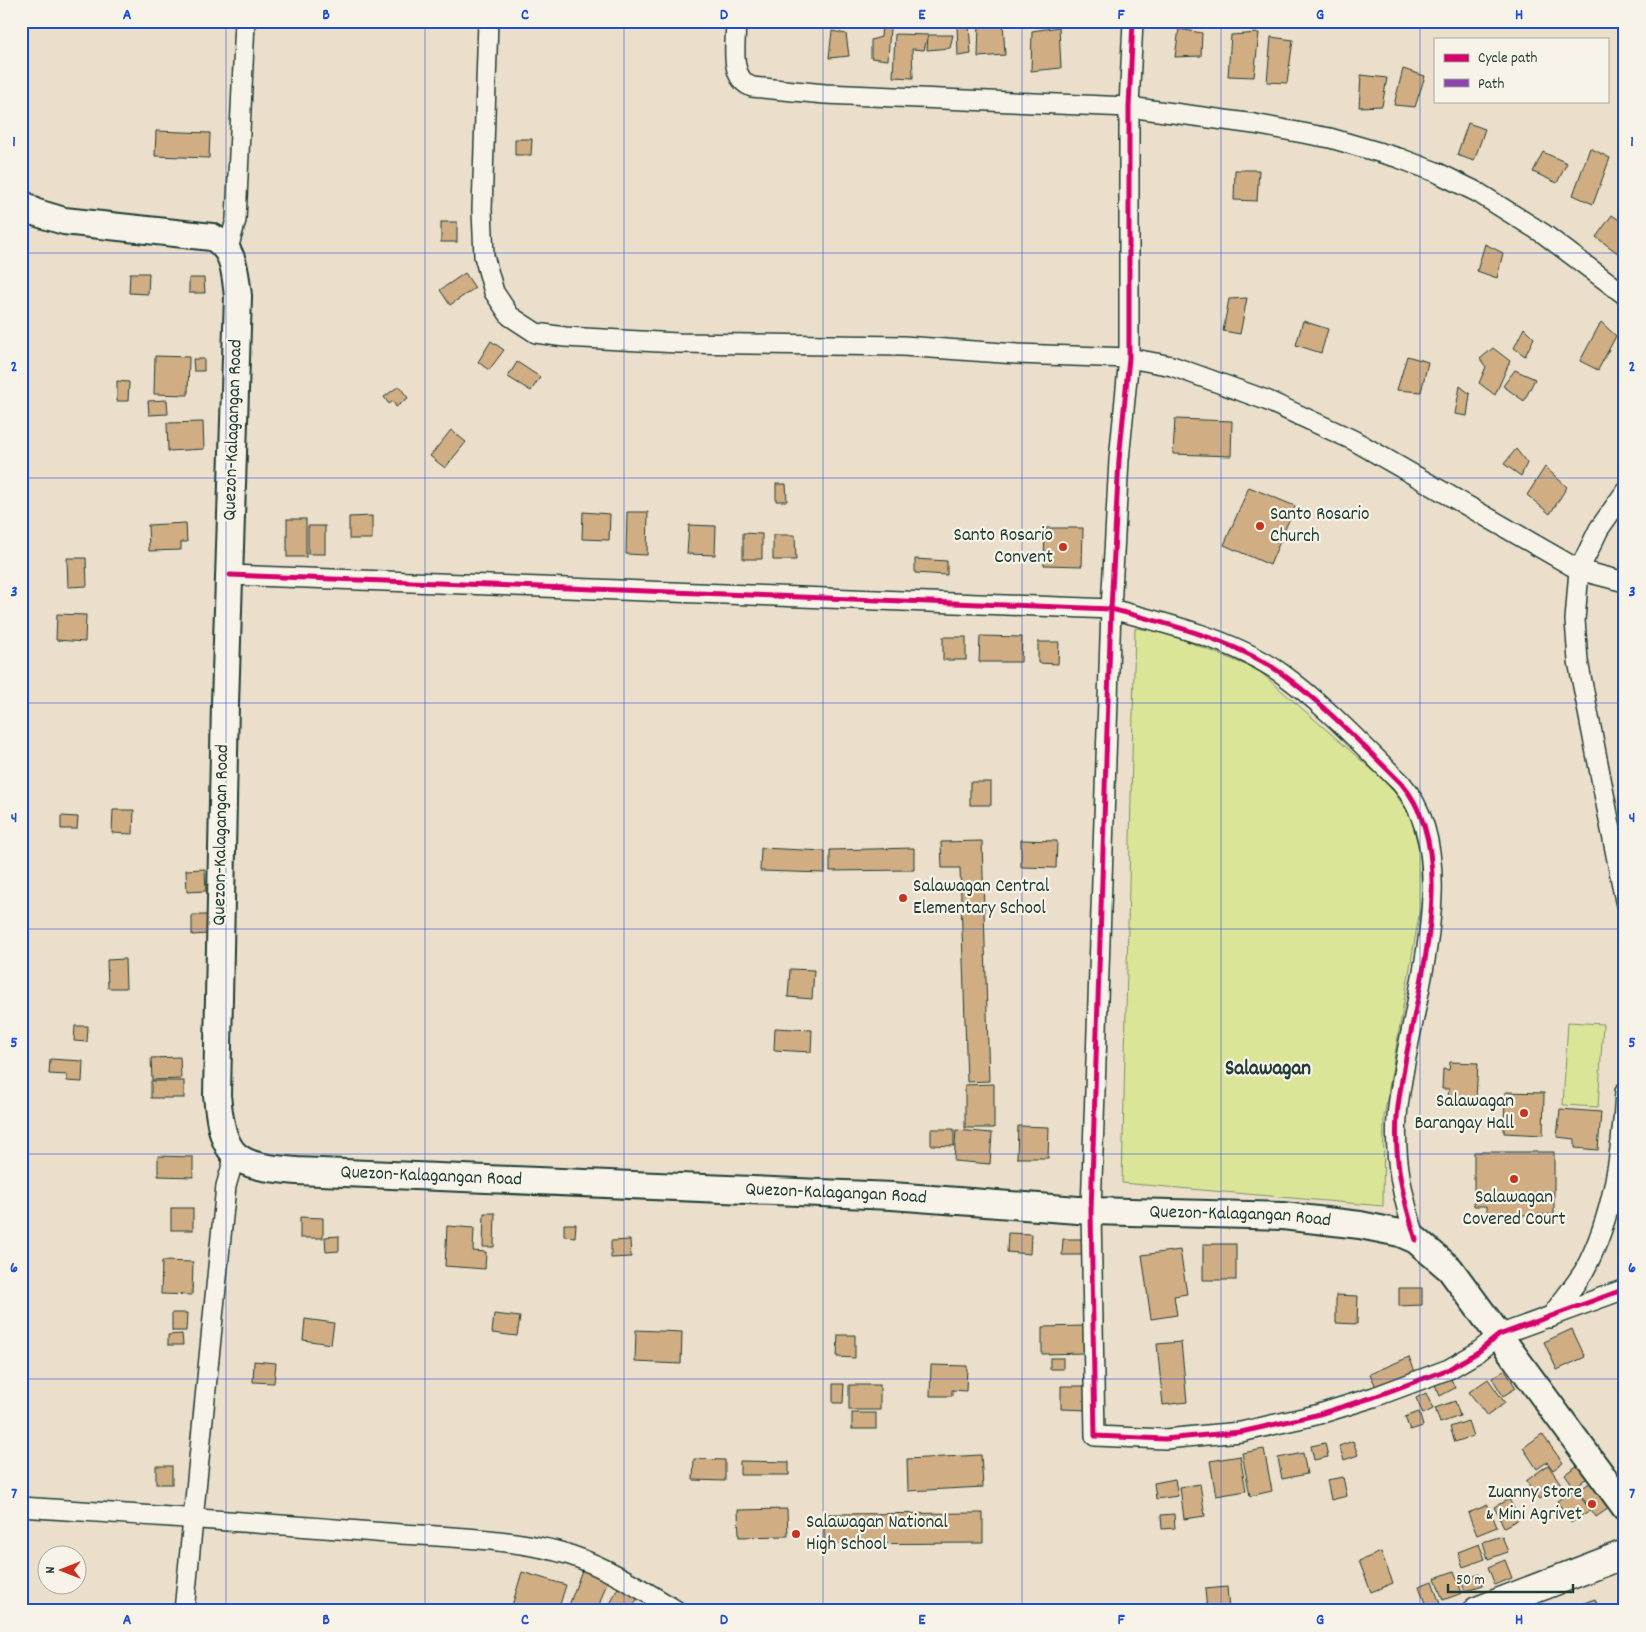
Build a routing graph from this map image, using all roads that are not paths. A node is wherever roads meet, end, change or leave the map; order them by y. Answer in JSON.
{"nodes":[{"id":1,"x":246,"y":21,"type":"edge"},
{"id":2,"x":488,"y":21,"type":"edge"},
{"id":3,"x":736,"y":21,"type":"edge"},
{"id":4,"x":1133,"y":21,"type":"edge"},
{"id":5,"x":1129,"y":107,"type":"junction"},
{"id":6,"x":21,"y":203,"type":"edge"},
{"id":7,"x":228,"y":249,"type":"junction"},
{"id":8,"x":1625,"y":295,"type":"edge"},
{"id":9,"x":1129,"y":358,"type":"junction"},
{"id":10,"x":1625,"y":492,"type":"edge"},
{"id":11,"x":1579,"y":570,"type":"junction"},
{"id":12,"x":230,"y":575,"type":"junction"},
{"id":13,"x":1625,"y":582,"type":"edge"},
{"id":14,"x":1111,"y":609,"type":"junction"},
{"id":15,"x":1625,"y":901,"type":"edge"},
{"id":16,"x":1625,"y":1092,"type":"edge"},
{"id":17,"x":235,"y":1156,"type":"junction"},
{"id":18,"x":1091,"y":1211,"type":"junction"},
{"id":19,"x":1416,"y":1240,"type":"junction"},
{"id":20,"x":1625,"y":1289,"type":"edge"},
{"id":21,"x":1550,"y":1318,"type":"junction"},
{"id":22,"x":1500,"y":1335,"type":"junction"},
{"id":23,"x":1625,"y":1507,"type":"edge"},
{"id":24,"x":21,"y":1508,"type":"edge"},
{"id":25,"x":192,"y":1517,"type":"junction"},
{"id":26,"x":1625,"y":1554,"type":"edge"},
{"id":27,"x":184,"y":1611,"type":"edge"},
{"id":28,"x":678,"y":1611,"type":"edge"},
{"id":29,"x":1477,"y":1611,"type":"edge"}],
"edges":[{"from":1,"to":7,"type":"street"},
{"from":2,"to":9,"type":"street"},
{"from":3,"to":5,"type":"street"},
{"from":4,"to":5,"type":"street"},
{"from":5,"to":8,"type":"street"},
{"from":5,"to":9,"type":"street"},
{"from":6,"to":7,"type":"main road"},
{"from":7,"to":12,"type":"main road","name":"Quezon-Kalagangan Road"},
{"from":9,"to":11,"type":"street"},
{"from":9,"to":14,"type":"street"},
{"from":10,"to":11,"type":"street"},
{"from":11,"to":13,"type":"street"},
{"from":11,"to":15,"type":"street"},
{"from":12,"to":14,"type":"street"},
{"from":12,"to":17,"type":"main road","name":"Quezon-Kalagangan Road"},
{"from":14,"to":18,"type":"street"},
{"from":14,"to":19,"type":"street"},
{"from":16,"to":21,"type":"street"},
{"from":17,"to":18,"type":"main road","name":"Quezon-Kalagangan Road"},
{"from":17,"to":25,"type":"street"},
{"from":18,"to":19,"type":"main road","name":"Quezon-Kalagangan Road"},
{"from":18,"to":22,"type":"street"},
{"from":19,"to":22,"type":"main road","name":"Quezon-Kalagangan Road"},
{"from":20,"to":21,"type":"street"},
{"from":21,"to":22,"type":"street"},
{"from":22,"to":23,"type":"main road","name":"Quezon-Kalagangan Road"},
{"from":24,"to":25,"type":"street"},
{"from":25,"to":27,"type":"street"},
{"from":25,"to":28,"type":"street"},
{"from":26,"to":29,"type":"highway"}]}
